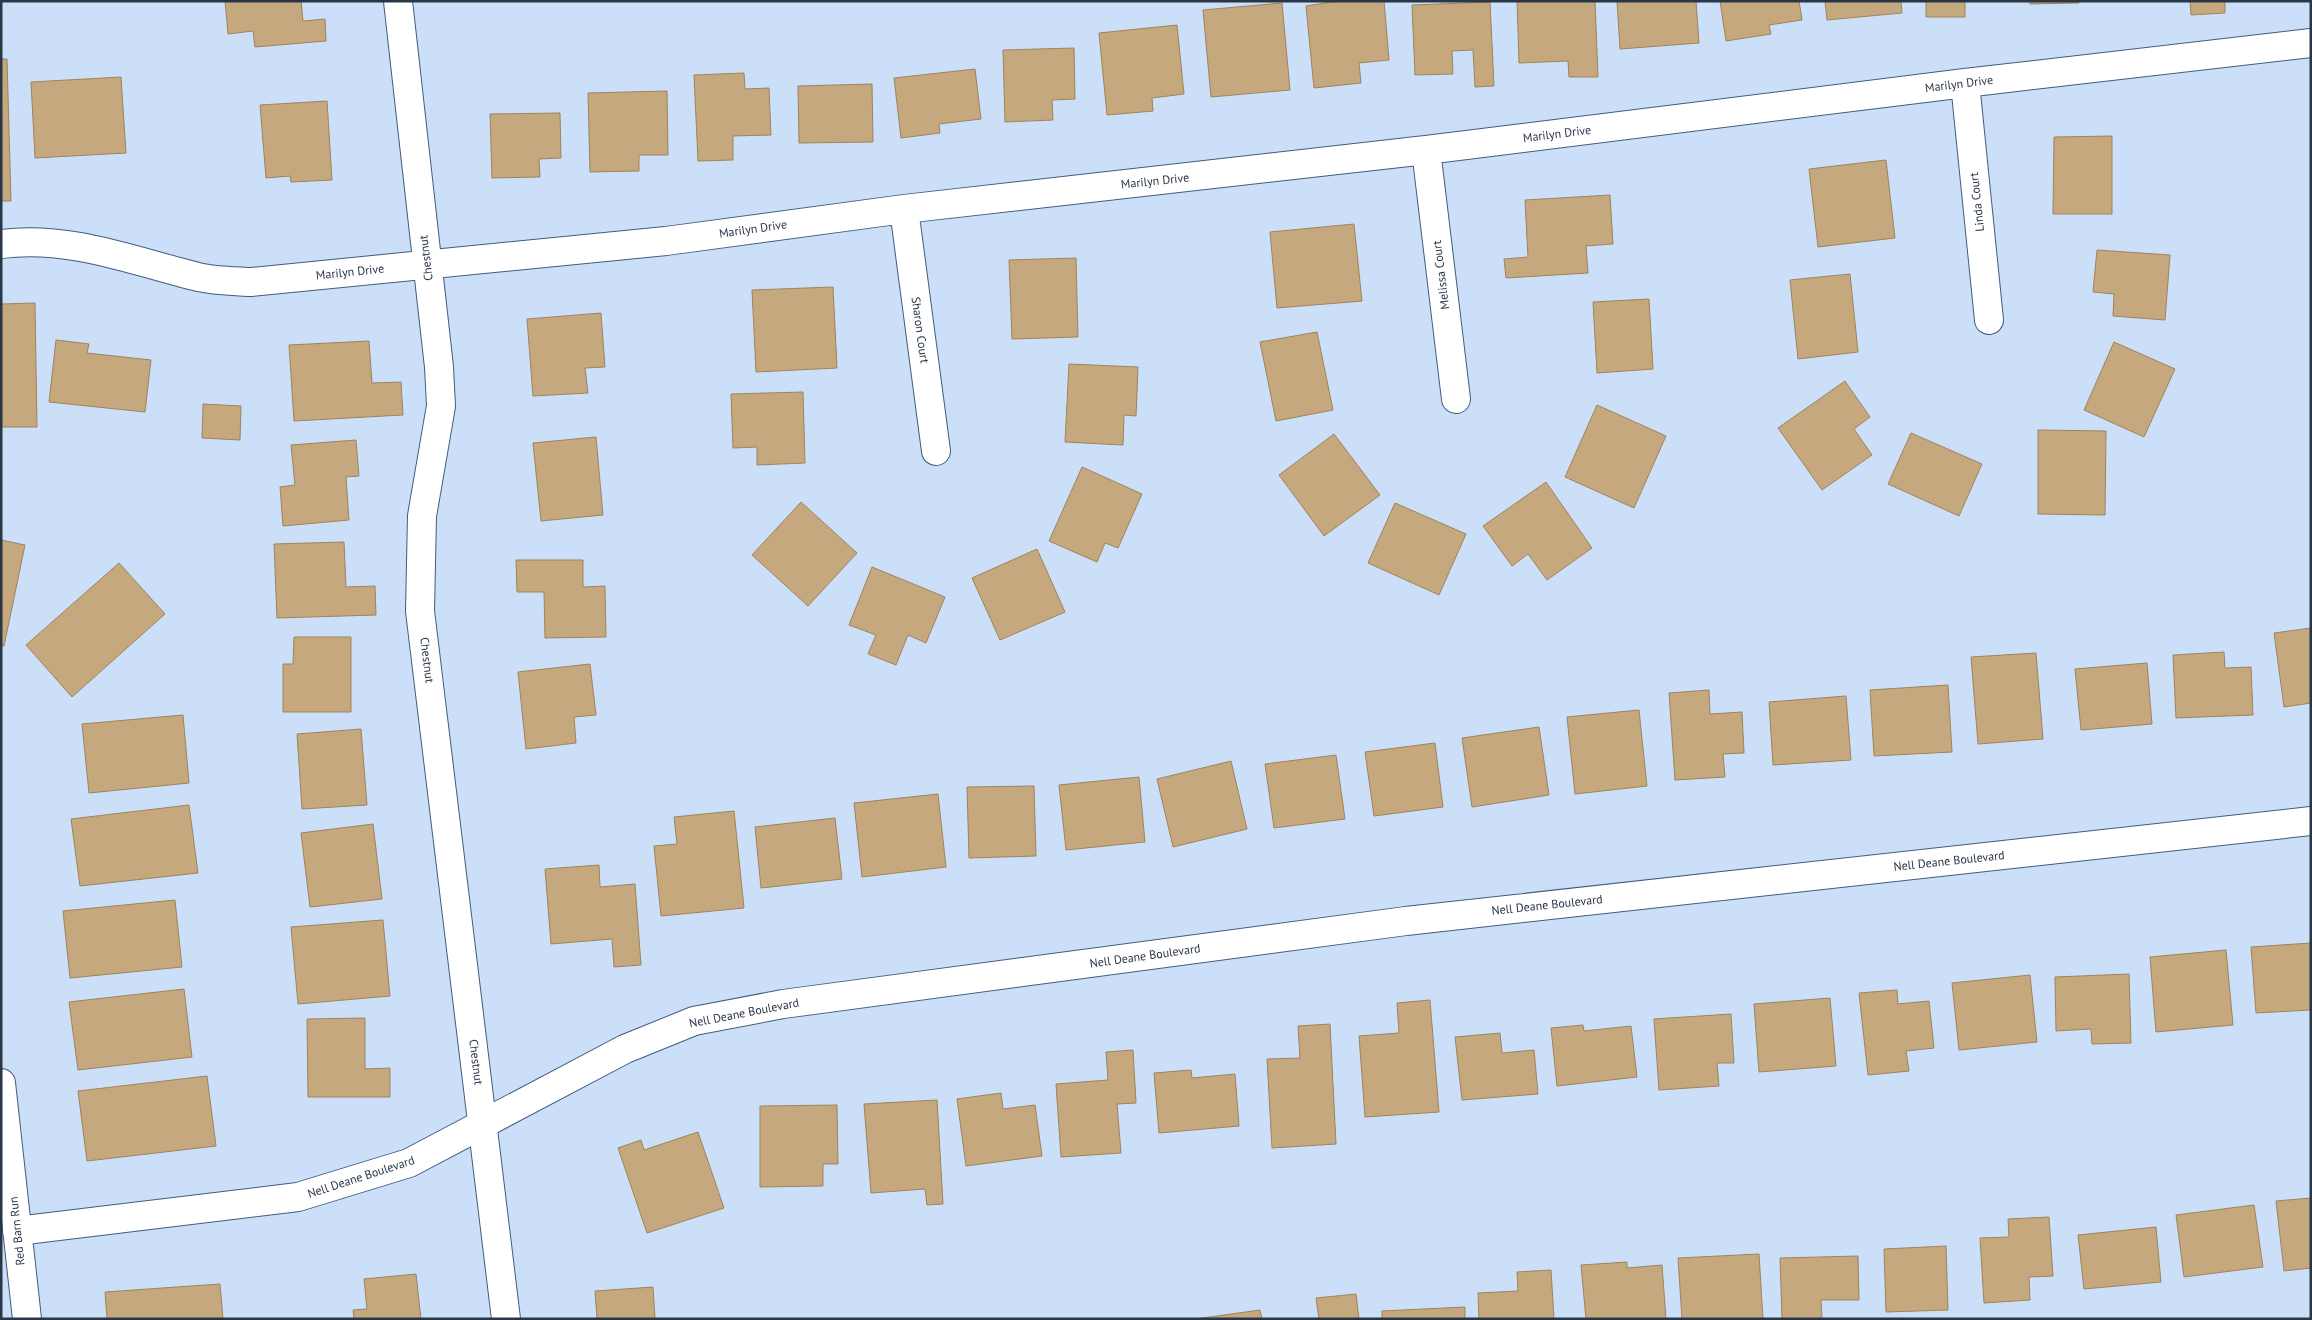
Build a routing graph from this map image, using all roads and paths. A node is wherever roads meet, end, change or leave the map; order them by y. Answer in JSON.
{"nodes":[{"id":1,"x":398,"y":1,"type":"edge"},
{"id":2,"x":2311,"y":43,"type":"edge"},
{"id":3,"x":1965,"y":83,"type":"junction"},
{"id":4,"x":1426,"y":150,"type":"junction"},
{"id":5,"x":904,"y":209,"type":"junction"},
{"id":6,"x":1,"y":244,"type":"edge"},
{"id":7,"x":427,"y":264,"type":"junction"},
{"id":8,"x":1989,"y":320,"type":"dead end"},
{"id":9,"x":1456,"y":399,"type":"dead end"},
{"id":10,"x":936,"y":451,"type":"dead end"},
{"id":11,"x":2311,"y":821,"type":"edge"},
{"id":12,"x":1,"y":1083,"type":"edge"},
{"id":13,"x":484,"y":1125,"type":"junction"},
{"id":14,"x":17,"y":1231,"type":"junction"},
{"id":15,"x":27,"y":1319,"type":"edge"},
{"id":16,"x":506,"y":1319,"type":"edge"}],
"edges":[{"from":1,"to":7,"type":"street","name":"Chestnut"},
{"from":2,"to":3,"type":"street","name":"Marilyn Drive"},
{"from":3,"to":4,"type":"street","name":"Marilyn Drive"},
{"from":3,"to":8,"type":"street","name":"Linda Court"},
{"from":4,"to":5,"type":"street","name":"Marilyn Drive"},
{"from":4,"to":9,"type":"street","name":"Melissa Court"},
{"from":5,"to":7,"type":"street","name":"Marilyn Drive"},
{"from":5,"to":10,"type":"street","name":"Sharon Court"},
{"from":6,"to":7,"type":"street","name":"Marilyn Drive"},
{"from":7,"to":13,"type":"street","name":"Chestnut"},
{"from":11,"to":13,"type":"street","name":"Nell Deane Boulevard"},
{"from":12,"to":14,"type":"street","name":"Red Barn Run"},
{"from":13,"to":14,"type":"street","name":"Nell Deane Boulevard"},
{"from":13,"to":16,"type":"street","name":"Chestnut"},
{"from":14,"to":15,"type":"street","name":"Red Barn Run"}]}
